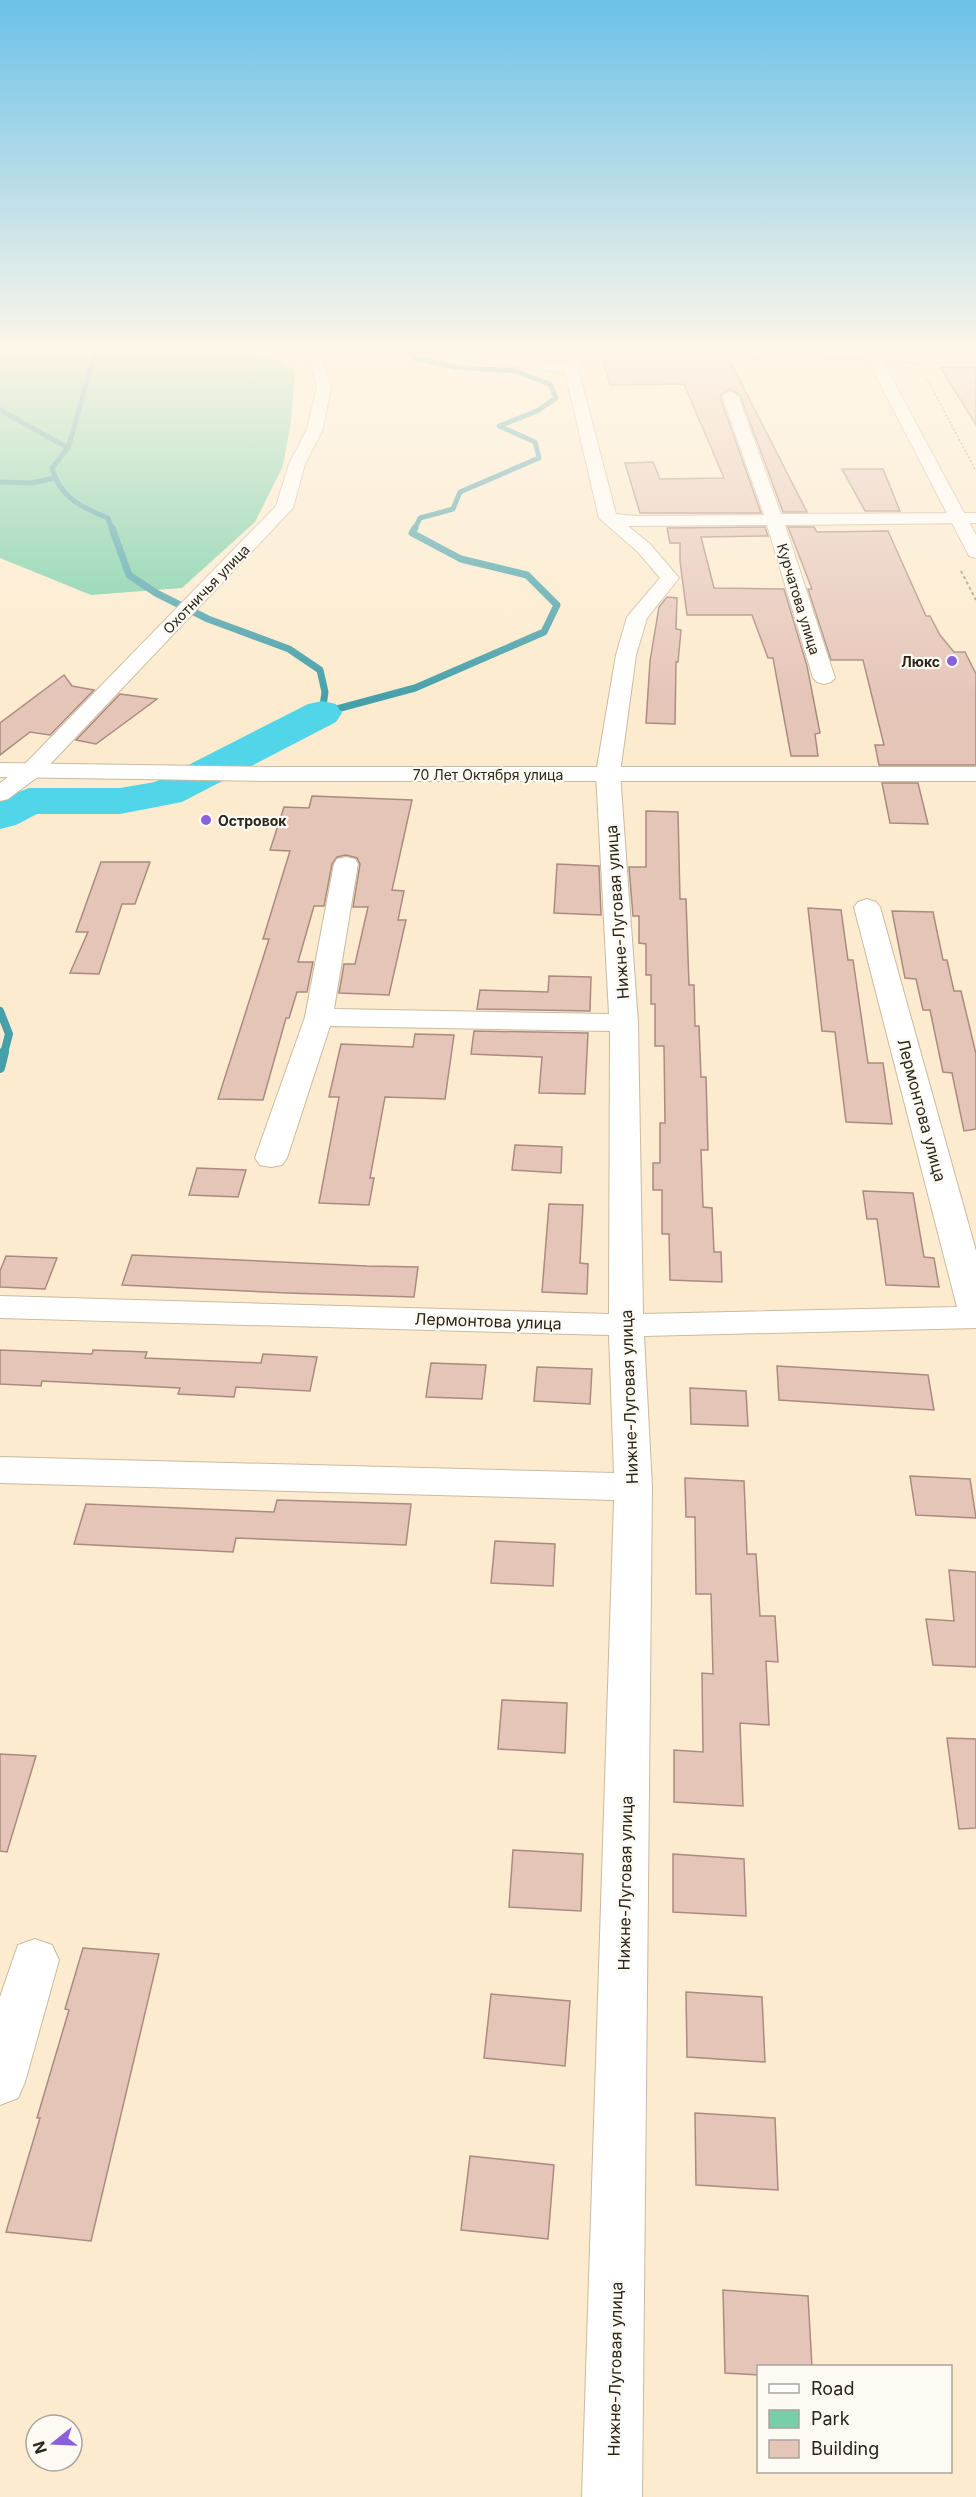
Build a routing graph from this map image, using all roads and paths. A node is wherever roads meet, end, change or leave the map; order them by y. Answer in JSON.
{"nodes":[{"id":1,"x":297,"y":464,"type":"edge"},
{"id":2,"x":598,"y":464,"type":"edge"},
{"id":3,"x":754,"y":464,"type":"edge"},
{"id":4,"x":929,"y":464,"type":"edge"},
{"id":5,"x":608,"y":518,"type":"junction"},
{"id":6,"x":958,"y":518,"type":"junction"},
{"id":7,"x":976,"y":518,"type":"edge"},
{"id":8,"x":774,"y":519,"type":"junction"},
{"id":9,"x":976,"y":552,"type":"edge"},
{"id":10,"x":824,"y":678,"type":"dead end"},
{"id":11,"x":0,"y":770,"type":"edge"},
{"id":12,"x":31,"y":771,"type":"junction"},
{"id":13,"x":608,"y":773,"type":"junction"},
{"id":14,"x":976,"y":774,"type":"edge"},
{"id":15,"x":0,"y":794,"type":"edge"},
{"id":16,"x":346,"y":864,"type":"dead end"},
{"id":17,"x":867,"y":908,"type":"dead end"},
{"id":18,"x":319,"y":1017,"type":"junction"},
{"id":19,"x":624,"y":1023,"type":"junction"},
{"id":20,"x":271,"y":1158,"type":"dead end"},
{"id":21,"x":0,"y":1307,"type":"edge"},
{"id":22,"x":976,"y":1315,"type":"edge"},
{"id":23,"x":626,"y":1325,"type":"junction"},
{"id":24,"x":0,"y":1470,"type":"edge"},
{"id":25,"x":633,"y":1487,"type":"junction"},
{"id":26,"x":35,"y":1960,"type":"dead end"},
{"id":27,"x":0,"y":2082,"type":"edge"},
{"id":28,"x":612,"y":2497,"type":"edge"}],
"edges":[{"from":1,"to":12,"type":"street","name":"Охотничья улица"},
{"from":2,"to":5,"type":"street"},
{"from":3,"to":8,"type":"street","name":"Курчатова улица"},
{"from":4,"to":6,"type":"street"},
{"from":5,"to":8,"type":"street","name":"Курчатова улица"},
{"from":5,"to":13,"type":"street","name":"Нижне-Луговая улица"},
{"from":6,"to":7,"type":"street","name":"Курчатова улица"},
{"from":6,"to":8,"type":"street","name":"Курчатова улица"},
{"from":6,"to":9,"type":"street"},
{"from":8,"to":10,"type":"street","name":"Курчатова улица"},
{"from":11,"to":12,"type":"street","name":"70 Лет Октября улица"},
{"from":12,"to":13,"type":"street","name":"70 Лет Октября улица"},
{"from":12,"to":15,"type":"street","name":"Охотничья улица"},
{"from":13,"to":14,"type":"street","name":"70 Лет Октября улица"},
{"from":13,"to":19,"type":"street","name":"Нижне-Луговая улица"},
{"from":16,"to":18,"type":"street"},
{"from":17,"to":22,"type":"street","name":"Лермонтова улица"},
{"from":18,"to":19,"type":"street"},
{"from":18,"to":20,"type":"street"},
{"from":19,"to":23,"type":"street","name":"Нижне-Луговая улица"},
{"from":21,"to":23,"type":"street","name":"Лермонтова улица"},
{"from":22,"to":23,"type":"street","name":"Лермонтова улица"},
{"from":23,"to":25,"type":"street","name":"Нижне-Луговая улица"},
{"from":24,"to":25,"type":"street"},
{"from":25,"to":28,"type":"street","name":"Нижне-Луговая улица"},
{"from":26,"to":27,"type":"street"}]}
